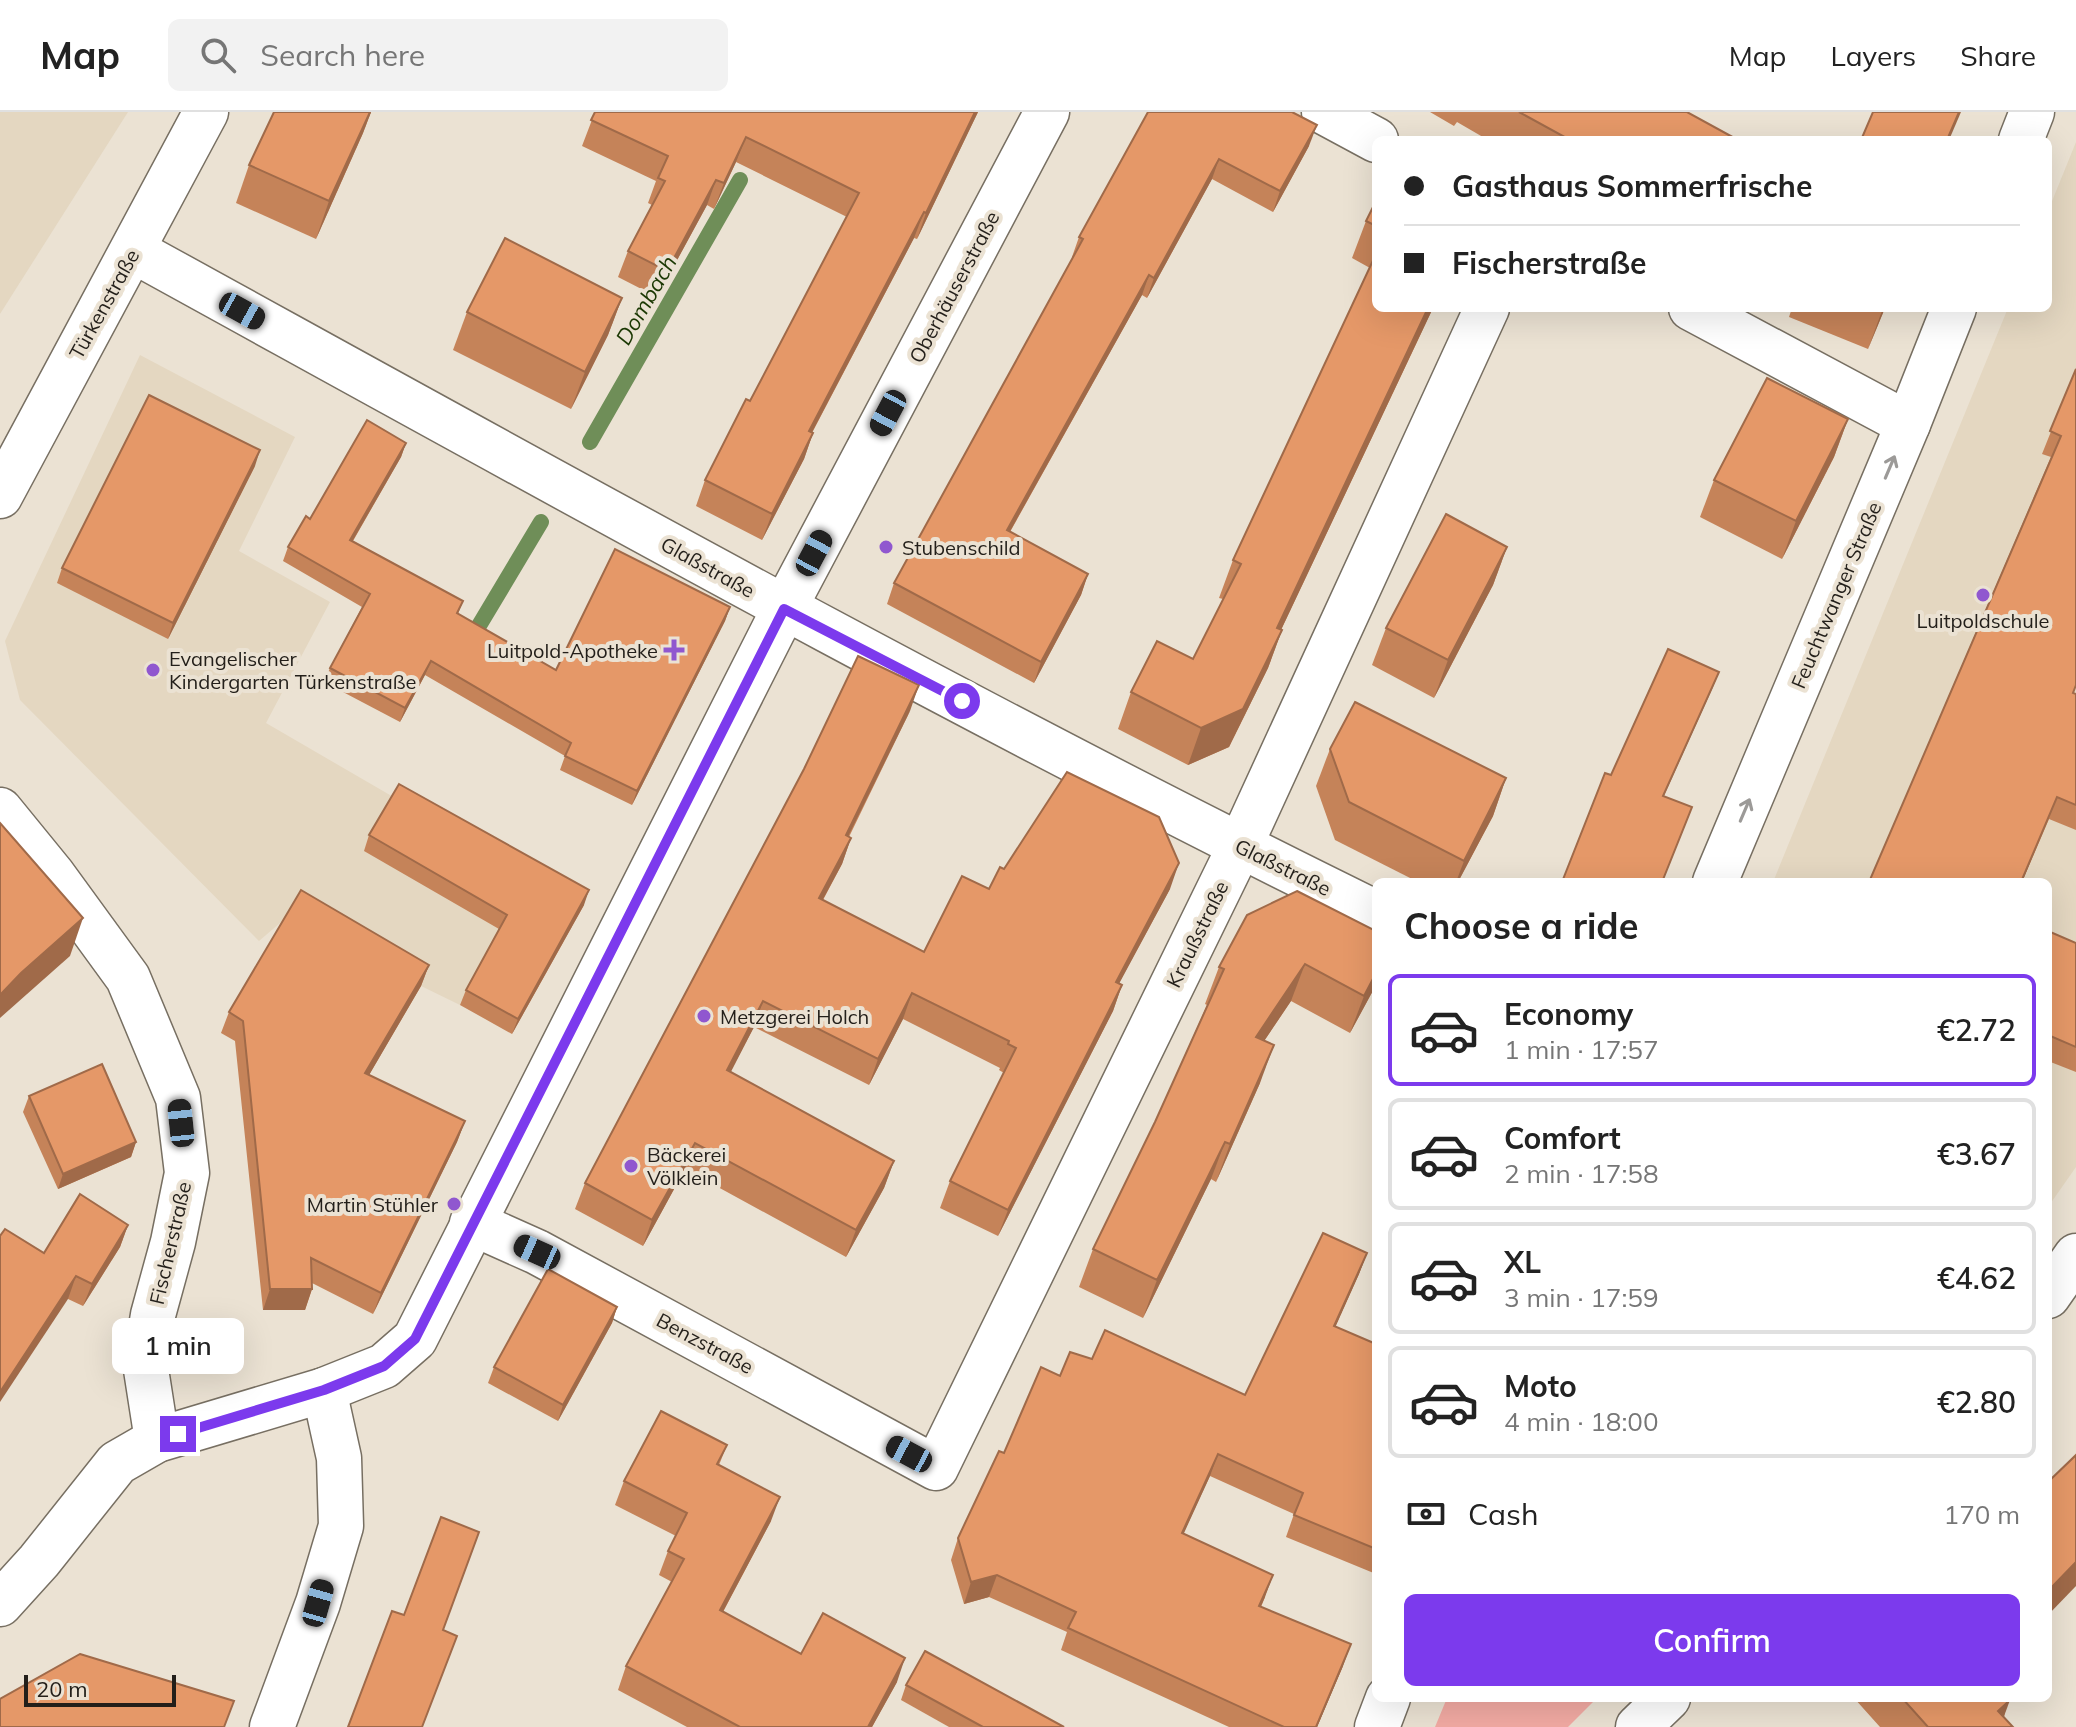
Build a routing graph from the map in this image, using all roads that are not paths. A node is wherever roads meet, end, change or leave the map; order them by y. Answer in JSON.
{"nodes":[{"id":1,"x":206,"y":112,"type":"edge"},
{"id":2,"x":1047,"y":112,"type":"edge"},
{"id":3,"x":1324,"y":112,"type":"edge"},
{"id":4,"x":2032,"y":112,"type":"edge"},
{"id":5,"x":2023,"y":136,"type":"edge"},
{"id":6,"x":1372,"y":138,"type":"edge"},
{"id":7,"x":134,"y":251,"type":"junction"},
{"id":8,"x":1485,"y":312,"type":"edge"},
{"id":9,"x":1698,"y":312,"type":"edge"},
{"id":10,"x":1952,"y":312,"type":"edge"},
{"id":11,"x":1908,"y":424,"type":"junction"},
{"id":12,"x":0,"y":496,"type":"edge"},
{"id":13,"x":784,"y":609,"type":"junction"},
{"id":14,"x":0,"y":810,"type":"edge"},
{"id":15,"x":1240,"y":846,"type":"junction"},
{"id":16,"x":1717,"y":878,"type":"edge"},
{"id":17,"x":1372,"y":911,"type":"edge"},
{"id":18,"x":472,"y":1223,"type":"junction"},
{"id":19,"x":324,"y":1390,"type":"junction"},
{"id":20,"x":157,"y":1440,"type":"junction"},
{"id":21,"x":936,"y":1468,"type":"joint"},
{"id":22,"x":0,"y":1604,"type":"edge"},
{"id":23,"x":1386,"y":1702,"type":"edge"},
{"id":24,"x":1664,"y":1702,"type":"edge"},
{"id":25,"x":272,"y":1727,"type":"edge"},
{"id":26,"x":1377,"y":1727,"type":"edge"},
{"id":27,"x":1638,"y":1727,"type":"edge"}],
"edges":[{"from":1,"to":7,"type":"street","name":"Türkenstraße"},
{"from":2,"to":13,"type":"street","name":"Oberhäuserstraße"},
{"from":3,"to":6,"type":"street"},
{"from":4,"to":5,"type":"street"},
{"from":7,"to":12,"type":"street","name":"Türkenstraße"},
{"from":7,"to":13,"type":"street","name":"Glaßstraße"},
{"from":8,"to":15,"type":"street","name":"Kraußstraße"},
{"from":9,"to":11,"type":"street"},
{"from":10,"to":11,"type":"street","name":"Feuchtwanger Straße"},
{"from":16,"to":11,"type":"street","name":"Feuchtwanger Straße","one_way":true},
{"from":13,"to":15,"type":"street","name":"Glaßstraße"},
{"from":13,"to":18,"type":"street","name":"Oberhäuserstraße"},
{"from":14,"to":20,"type":"street","name":"Fischerstraße"},
{"from":15,"to":17,"type":"street","name":"Glaßstraße"},
{"from":15,"to":21,"type":"street","name":"Kraußstraße"},
{"from":18,"to":19,"type":"street","name":"Oberhäuserstraße"},
{"from":18,"to":21,"type":"street","name":"Benzstraße"},
{"from":19,"to":20,"type":"street"},
{"from":19,"to":25,"type":"street"},
{"from":20,"to":22,"type":"street"},
{"from":23,"to":26,"type":"street"},
{"from":24,"to":27,"type":"street"}]}
